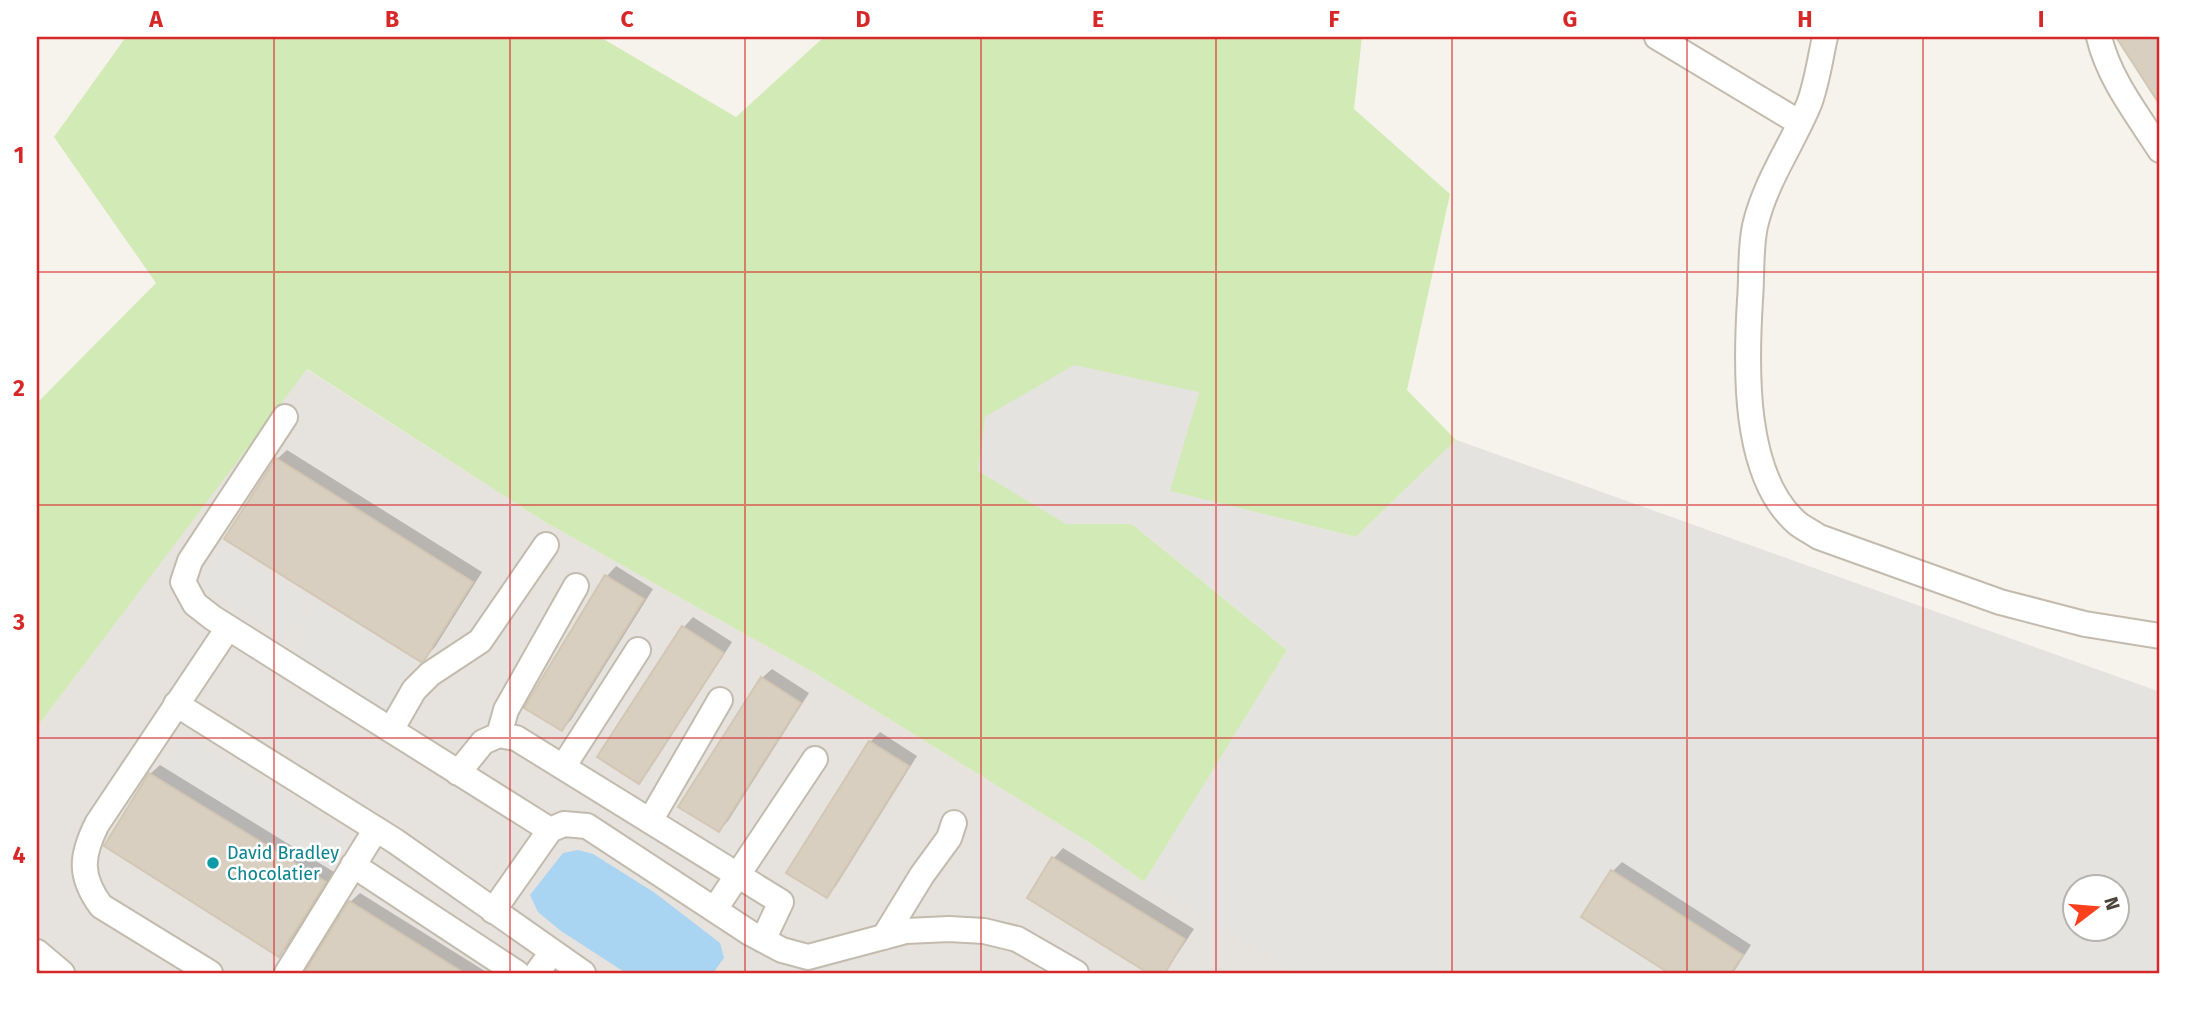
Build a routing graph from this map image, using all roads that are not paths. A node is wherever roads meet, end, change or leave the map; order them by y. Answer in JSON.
{"nodes":[{"id":1,"x":1657,"y":37,"type":"edge"},
{"id":2,"x":1825,"y":37,"type":"edge"},
{"id":3,"x":2099,"y":37,"type":"edge"},
{"id":4,"x":1800,"y":123,"type":"junction"},
{"id":5,"x":2160,"y":150,"type":"edge"},
{"id":6,"x":285,"y":417,"type":"dead end"},
{"id":7,"x":546,"y":545,"type":"dead end"},
{"id":8,"x":576,"y":586,"type":"dead end"},
{"id":9,"x":229,"y":628,"type":"junction"},
{"id":10,"x":2160,"y":636,"type":"edge"},
{"id":11,"x":638,"y":650,"type":"dead end"},
{"id":12,"x":720,"y":700,"type":"dead end"},
{"id":13,"x":176,"y":704,"type":"junction"},
{"id":14,"x":391,"y":730,"type":"junction"},
{"id":15,"x":499,"y":735,"type":"junction"},
{"id":16,"x":815,"y":759,"type":"dead end"},
{"id":17,"x":563,"y":767,"type":"junction"},
{"id":18,"x":458,"y":773,"type":"junction"},
{"id":19,"x":608,"y":796,"type":"junction"},
{"id":20,"x":954,"y":823,"type":"dead end"},
{"id":21,"x":584,"y":826,"type":"junction"},
{"id":22,"x":658,"y":826,"type":"junction"},
{"id":23,"x":376,"y":829,"type":"junction"},
{"id":24,"x":550,"y":830,"type":"junction"},
{"id":25,"x":643,"y":863,"type":"junction"},
{"id":26,"x":353,"y":865,"type":"junction"},
{"id":27,"x":738,"y":876,"type":"junction"},
{"id":28,"x":715,"y":909,"type":"junction"},
{"id":29,"x":492,"y":911,"type":"junction"},
{"id":30,"x":884,"y":937,"type":"junction"},
{"id":31,"x":763,"y":940,"type":"junction"},
{"id":32,"x":833,"y":950,"type":"junction"},
{"id":33,"x":37,"y":952,"type":"edge"},
{"id":34,"x":552,"y":952,"type":"junction"},
{"id":35,"x":62,"y":973,"type":"edge"},
{"id":36,"x":210,"y":973,"type":"edge"},
{"id":37,"x":287,"y":973,"type":"edge"},
{"id":38,"x":517,"y":973,"type":"edge"},
{"id":39,"x":537,"y":973,"type":"edge"},
{"id":40,"x":583,"y":973,"type":"edge"},
{"id":41,"x":823,"y":973,"type":"edge"},
{"id":42,"x":1076,"y":973,"type":"edge"}],
"edges":[{"from":1,"to":4,"type":"lane"},
{"from":2,"to":4,"type":"lane"},
{"from":3,"to":5,"type":"lane"},
{"from":4,"to":10,"type":"lane"},
{"from":6,"to":9,"type":"lane"},
{"from":7,"to":14,"type":"lane"},
{"from":8,"to":15,"type":"lane"},
{"from":9,"to":13,"type":"lane"},
{"from":9,"to":14,"type":"lane"},
{"from":11,"to":17,"type":"lane"},
{"from":12,"to":22,"type":"lane"},
{"from":13,"to":23,"type":"lane"},
{"from":13,"to":36,"type":"lane"},
{"from":14,"to":18,"type":"lane"},
{"from":15,"to":17,"type":"lane"},
{"from":15,"to":18,"type":"lane"},
{"from":16,"to":27,"type":"lane"},
{"from":17,"to":19,"type":"lane"},
{"from":18,"to":24,"type":"lane"},
{"from":19,"to":21,"type":"lane"},
{"from":19,"to":22,"type":"lane"},
{"from":20,"to":30,"type":"lane"},
{"from":21,"to":24,"type":"lane"},
{"from":21,"to":25,"type":"lane"},
{"from":22,"to":25,"type":"lane"},
{"from":22,"to":27,"type":"lane"},
{"from":23,"to":26,"type":"lane"},
{"from":23,"to":29,"type":"lane"},
{"from":24,"to":29,"type":"lane"},
{"from":25,"to":28,"type":"lane"},
{"from":26,"to":37,"type":"lane"},
{"from":26,"to":38,"type":"lane"},
{"from":27,"to":28,"type":"lane"},
{"from":27,"to":31,"type":"lane"},
{"from":28,"to":31,"type":"lane"},
{"from":29,"to":34,"type":"lane"},
{"from":30,"to":32,"type":"lane"},
{"from":30,"to":42,"type":"lane"},
{"from":31,"to":32,"type":"lane"},
{"from":32,"to":41,"type":"lane"},
{"from":33,"to":35,"type":"lane"},
{"from":34,"to":39,"type":"lane"},
{"from":34,"to":40,"type":"lane"}]}
